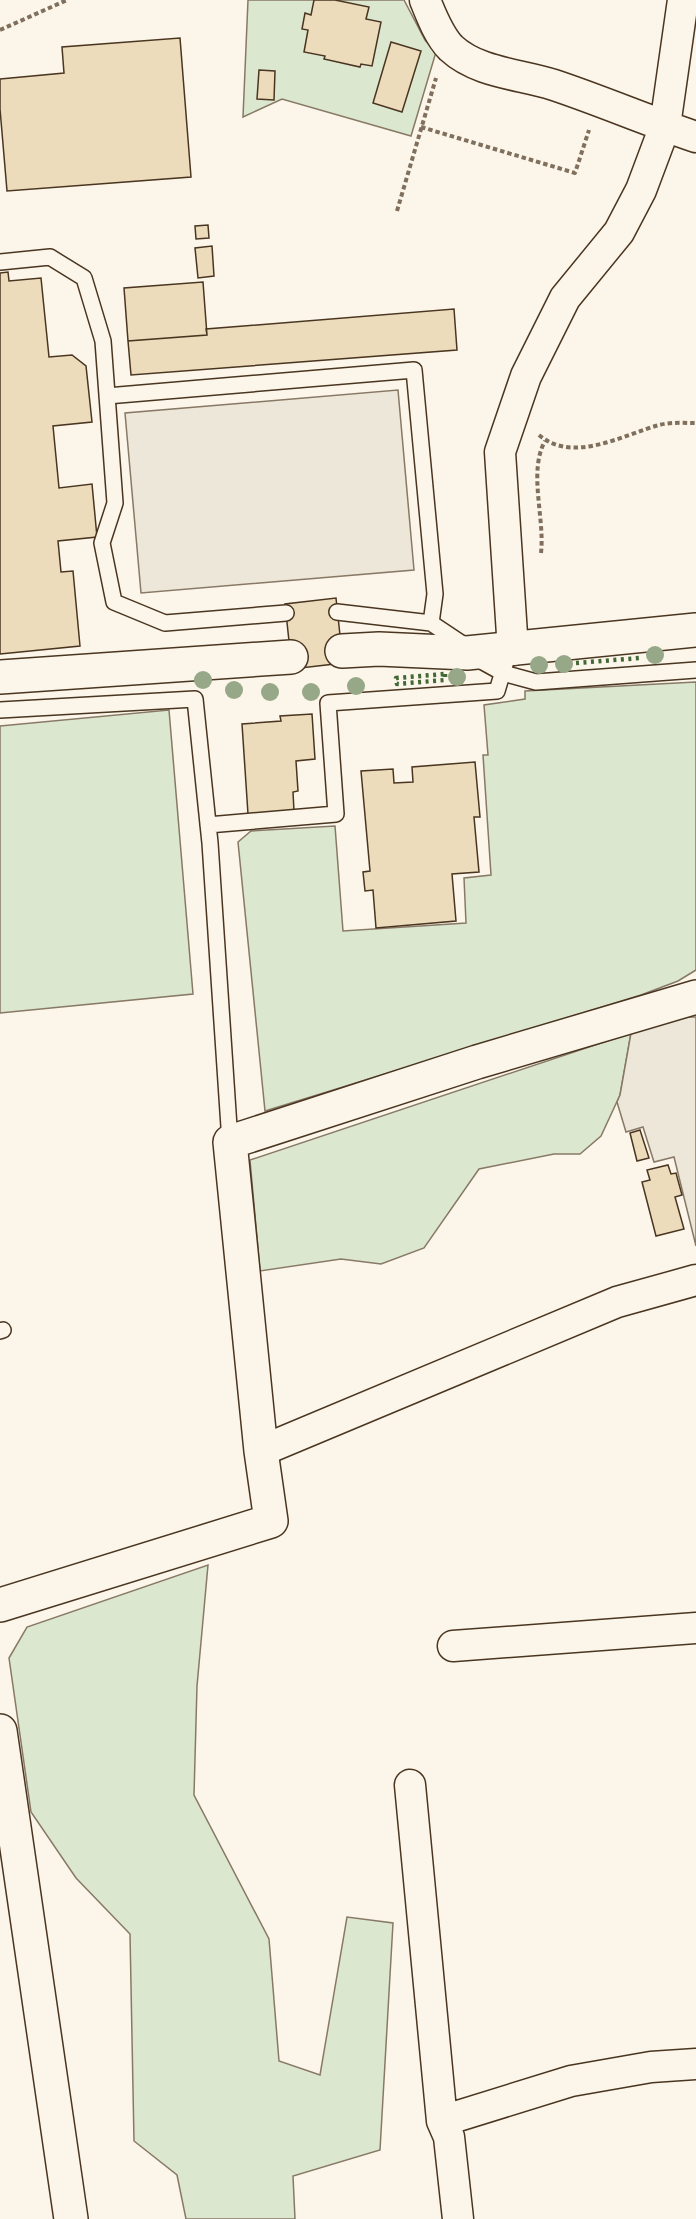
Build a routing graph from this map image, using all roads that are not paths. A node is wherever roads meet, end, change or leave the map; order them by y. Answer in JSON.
{"nodes":[{"id":1,"x":425,"y":0,"type":"edge"},
{"id":2,"x":683,"y":0,"type":"edge"},
{"id":3,"x":665,"y":126,"type":"junction"},
{"id":4,"x":696,"y":137,"type":"edge"},
{"id":5,"x":0,"y":262,"type":"edge"},
{"id":6,"x":107,"y":396,"type":"junction"},
{"id":7,"x":337,"y":612,"type":"dead end"},
{"id":8,"x":286,"y":613,"type":"dead end"},
{"id":9,"x":431,"y":623,"type":"junction"},
{"id":10,"x":696,"y":630,"type":"edge"},
{"id":11,"x":342,"y":651,"type":"dead end"},
{"id":12,"x":471,"y":653,"type":"junction"},
{"id":13,"x":291,"y":657,"type":"dead end"},
{"id":14,"x":508,"y":658,"type":"junction"},
{"id":15,"x":696,"y":670,"type":"edge"},
{"id":16,"x":0,"y":677,"type":"edge"},
{"id":17,"x":0,"y":710,"type":"edge"},
{"id":18,"x":208,"y":825,"type":"junction"},
{"id":19,"x":696,"y":997,"type":"edge"},
{"id":20,"x":230,"y":1142,"type":"junction"},
{"id":21,"x":696,"y":1280,"type":"edge"},
{"id":22,"x":261,"y":1451,"type":"junction"},
{"id":23,"x":0,"y":1605,"type":"edge"},
{"id":24,"x":696,"y":1628,"type":"edge"},
{"id":25,"x":453,"y":1646,"type":"dead end"},
{"id":26,"x":0,"y":1731,"type":"edge"},
{"id":27,"x":410,"y":1785,"type":"dead end"},
{"id":28,"x":696,"y":2064,"type":"edge"},
{"id":29,"x":442,"y":2121,"type":"junction"},
{"id":30,"x":71,"y":2219,"type":"edge"},
{"id":31,"x":458,"y":2219,"type":"edge"}],
"edges":[{"from":1,"to":3,"type":"street"},
{"from":2,"to":3,"type":"street"},
{"from":3,"to":4,"type":"street"},
{"from":3,"to":14,"type":"street"},
{"from":5,"to":6,"type":"lane"},
{"from":6,"to":8,"type":"lane"},
{"from":6,"to":9,"type":"lane"},
{"from":7,"to":9,"type":"lane"},
{"from":9,"to":12,"type":"lane"},
{"from":10,"to":14,"type":"street"},
{"from":11,"to":12,"type":"street"},
{"from":12,"to":14,"type":"street"},
{"from":13,"to":16,"type":"street"},
{"from":14,"to":15,"type":"lane"},
{"from":14,"to":18,"type":"lane"},
{"from":17,"to":18,"type":"lane"},
{"from":18,"to":20,"type":"lane"},
{"from":19,"to":20,"type":"street"},
{"from":20,"to":22,"type":"street"},
{"from":21,"to":22,"type":"street"},
{"from":22,"to":23,"type":"street"},
{"from":24,"to":25,"type":"street"},
{"from":26,"to":30,"type":"street"},
{"from":27,"to":29,"type":"street"},
{"from":28,"to":29,"type":"street"},
{"from":29,"to":31,"type":"street"}]}
